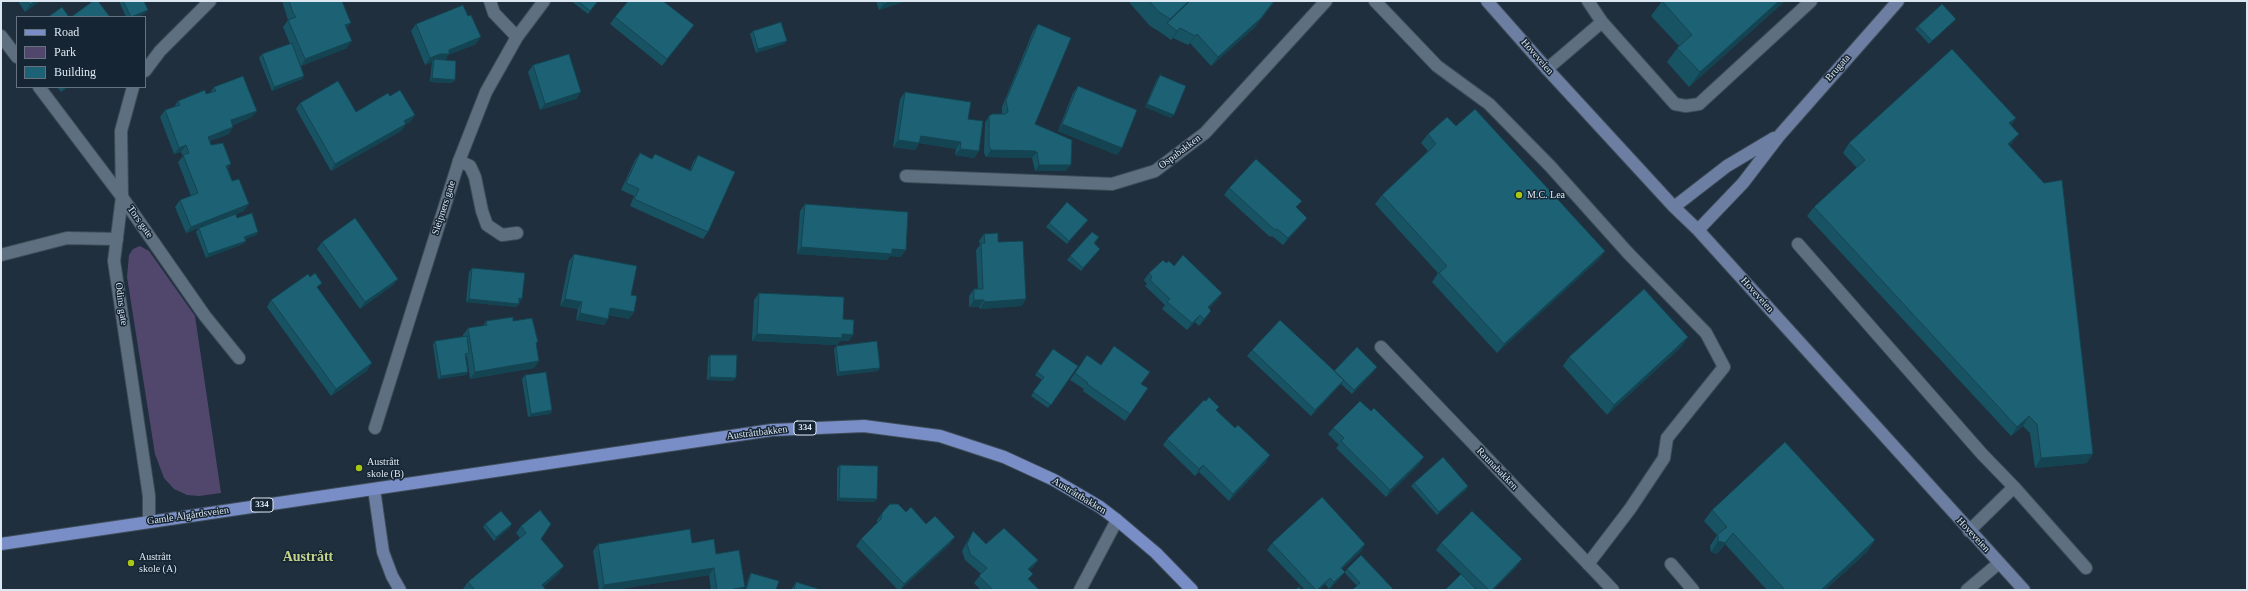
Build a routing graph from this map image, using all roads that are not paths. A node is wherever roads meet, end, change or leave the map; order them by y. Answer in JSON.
{"nodes":[{"id":1,"x":210,"y":1,"type":"edge"},
{"id":2,"x":490,"y":1,"type":"edge"},
{"id":3,"x":544,"y":1,"type":"edge"},
{"id":4,"x":1326,"y":1,"type":"edge"},
{"id":5,"x":1375,"y":1,"type":"edge"},
{"id":6,"x":1487,"y":1,"type":"edge"},
{"id":7,"x":1588,"y":1,"type":"edge"},
{"id":8,"x":1811,"y":1,"type":"edge"},
{"id":9,"x":1898,"y":1,"type":"edge"},
{"id":10,"x":1602,"y":22,"type":"junction"},
{"id":11,"x":1,"y":36,"type":"edge"},
{"id":12,"x":517,"y":37,"type":"junction"},
{"id":13,"x":16,"y":56,"type":"edge"},
{"id":14,"x":1547,"y":69,"type":"junction"},
{"id":15,"x":146,"y":70,"type":"edge"},
{"id":16,"x":41,"y":88,"type":"edge"},
{"id":17,"x":133,"y":88,"type":"edge"},
{"id":18,"x":1779,"y":136,"type":"junction"},
{"id":19,"x":459,"y":161,"type":"junction"},
{"id":20,"x":906,"y":176,"type":"dead end"},
{"id":21,"x":122,"y":197,"type":"junction"},
{"id":22,"x":1674,"y":207,"type":"junction"},
{"id":23,"x":1698,"y":230,"type":"junction"},
{"id":24,"x":517,"y":233,"type":"dead end"},
{"id":25,"x":117,"y":238,"type":"junction"},
{"id":26,"x":1798,"y":244,"type":"dead end"},
{"id":27,"x":1,"y":255,"type":"edge"},
{"id":28,"x":1381,"y":347,"type":"dead end"},
{"id":29,"x":239,"y":358,"type":"dead end"},
{"id":30,"x":375,"y":428,"type":"dead end"},
{"id":31,"x":2014,"y":487,"type":"junction"},
{"id":32,"x":374,"y":489,"type":"junction"},
{"id":33,"x":1117,"y":520,"type":"junction"},
{"id":34,"x":149,"y":522,"type":"junction"},
{"id":35,"x":1969,"y":531,"type":"junction"},
{"id":36,"x":1,"y":544,"type":"edge"},
{"id":37,"x":1999,"y":563,"type":"junction"},
{"id":38,"x":1588,"y":564,"type":"junction"},
{"id":39,"x":1671,"y":564,"type":"dead end"},
{"id":40,"x":2086,"y":568,"type":"dead end"},
{"id":41,"x":400,"y":590,"type":"edge"},
{"id":42,"x":1080,"y":590,"type":"edge"},
{"id":43,"x":1192,"y":590,"type":"edge"},
{"id":44,"x":1613,"y":590,"type":"edge"},
{"id":45,"x":1693,"y":590,"type":"edge"},
{"id":46,"x":1967,"y":590,"type":"edge"},
{"id":47,"x":2024,"y":590,"type":"edge"}],
"edges":[{"from":1,"to":15,"type":"street"},
{"from":2,"to":12,"type":"street"},
{"from":3,"to":12,"type":"street","name":"Sleipners gate"},
{"from":4,"to":20,"type":"street","name":"Ospabakken"},
{"from":5,"to":38,"type":"street"},
{"from":6,"to":14,"type":"main road","name":"Hoveveien"},
{"from":7,"to":10,"type":"street"},
{"from":8,"to":10,"type":"street"},
{"from":9,"to":18,"type":"main road","name":"Brugata"},
{"from":10,"to":14,"type":"street"},
{"from":11,"to":13,"type":"street"},
{"from":12,"to":19,"type":"street","name":"Sleipners gate"},
{"from":14,"to":22,"type":"main road","name":"Hoveveien"},
{"from":16,"to":21,"type":"street","name":"Tors gate"},
{"from":17,"to":21,"type":"street","name":"Odins gate"},
{"from":18,"to":22,"type":"main road","name":"Brugata"},
{"from":18,"to":23,"type":"main road","name":"Brugata"},
{"from":19,"to":24,"type":"street"},
{"from":19,"to":30,"type":"street","name":"Sleipners gate"},
{"from":21,"to":25,"type":"street","name":"Odins gate"},
{"from":21,"to":29,"type":"street","name":"Tors gate"},
{"from":22,"to":23,"type":"main road","name":"Hoveveien"},
{"from":23,"to":35,"type":"main road","name":"Hoveveien"},
{"from":25,"to":27,"type":"street"},
{"from":25,"to":34,"type":"street","name":"Odins gate"},
{"from":26,"to":31,"type":"street"},
{"from":28,"to":38,"type":"street","name":"Raunabakken"},
{"from":31,"to":35,"type":"street"},
{"from":31,"to":40,"type":"street"},
{"from":32,"to":33,"type":"main road","name":"Austråttbakken","number":"334"},
{"from":32,"to":34,"type":"main road","name":"Gamle Ålgårdsveien","number":"334"},
{"from":32,"to":41,"type":"main road"},
{"from":33,"to":42,"type":"street"},
{"from":33,"to":43,"type":"main road","name":"Austråttbakken","number":"334"},
{"from":34,"to":36,"type":"main road","name":"Gamle Ålgårdsveien","number":"334"},
{"from":35,"to":37,"type":"main road","name":"Hoveveien"},
{"from":37,"to":46,"type":"street"},
{"from":37,"to":47,"type":"main road","name":"Hoveveien"},
{"from":38,"to":44,"type":"street","name":"Raunabakken"},
{"from":39,"to":45,"type":"street"}]}
